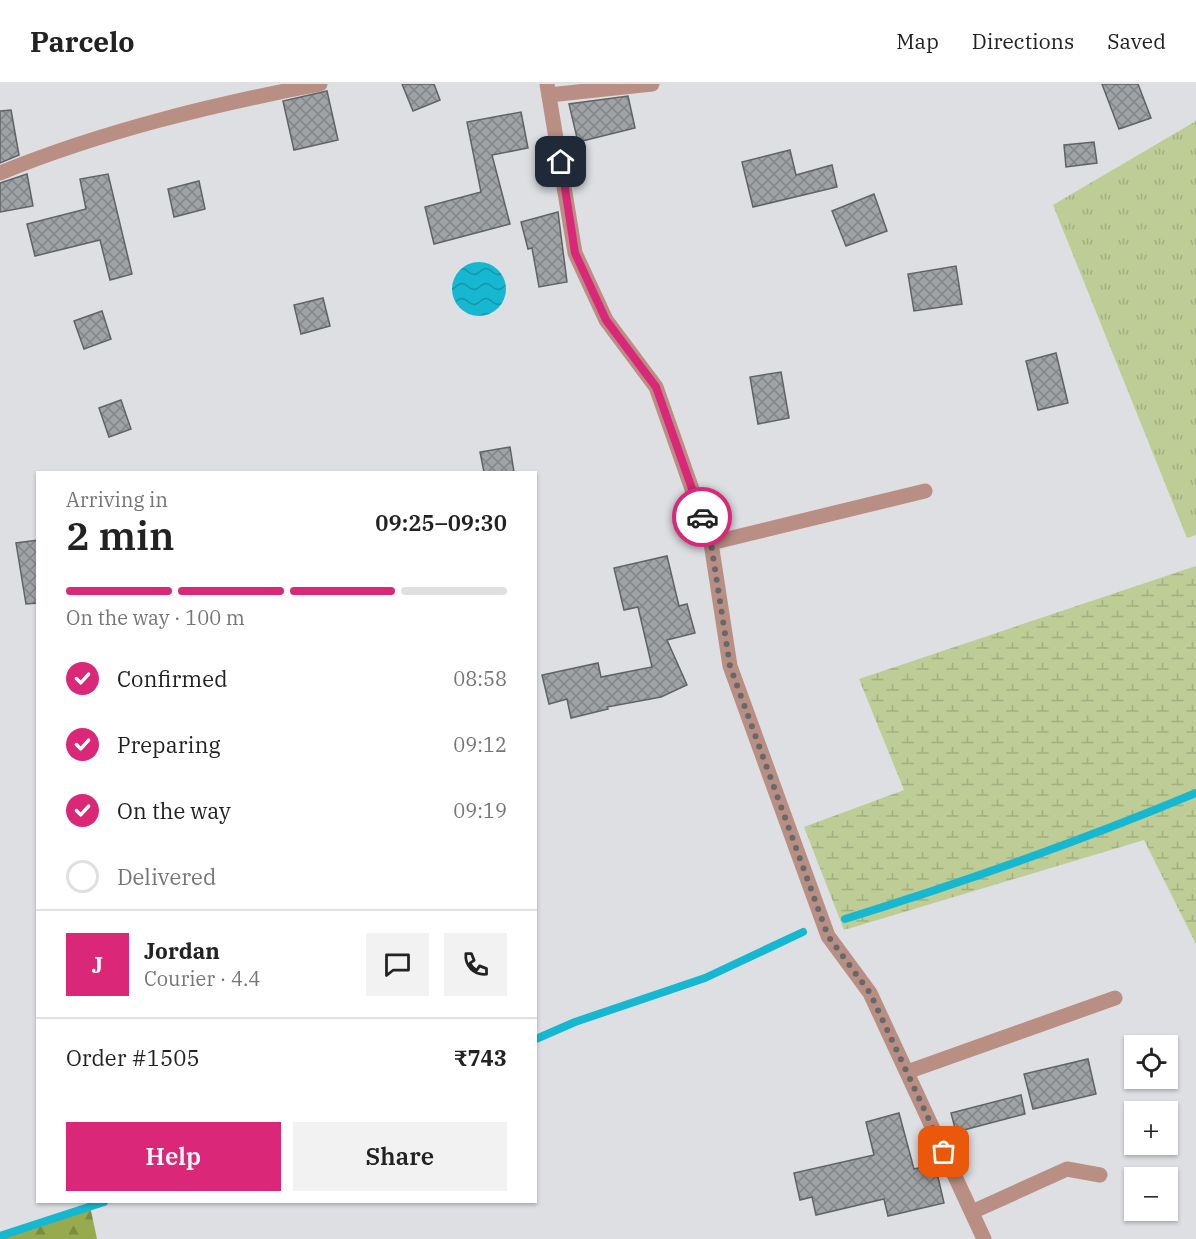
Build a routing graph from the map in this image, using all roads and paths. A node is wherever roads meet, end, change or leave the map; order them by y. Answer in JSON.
{"nodes":[{"id":1,"x":320,"y":84,"type":"edge"},
{"id":2,"x":652,"y":84,"type":"edge"},
{"id":3,"x":266,"y":89,"type":"edge"},
{"id":4,"x":548,"y":89,"type":"edge"},
{"id":5,"x":0,"y":173,"type":"edge"},
{"id":6,"x":925,"y":491,"type":"dead end"},
{"id":7,"x":711,"y":543,"type":"junction"},
{"id":8,"x":1115,"y":998,"type":"dead end"},
{"id":9,"x":907,"y":1072,"type":"junction"},
{"id":10,"x":1100,"y":1175,"type":"dead end"},
{"id":11,"x":972,"y":1212,"type":"junction"},
{"id":12,"x":984,"y":1239,"type":"edge"}],
"edges":[{"from":1,"to":3,"type":"street"},
{"from":2,"to":4,"type":"street"},
{"from":3,"to":5,"type":"street"},
{"from":4,"to":7,"type":"street"},
{"from":6,"to":7,"type":"street"},
{"from":7,"to":9,"type":"street"},
{"from":8,"to":9,"type":"street"},
{"from":9,"to":11,"type":"street"},
{"from":10,"to":11,"type":"street"},
{"from":11,"to":12,"type":"street"}]}
